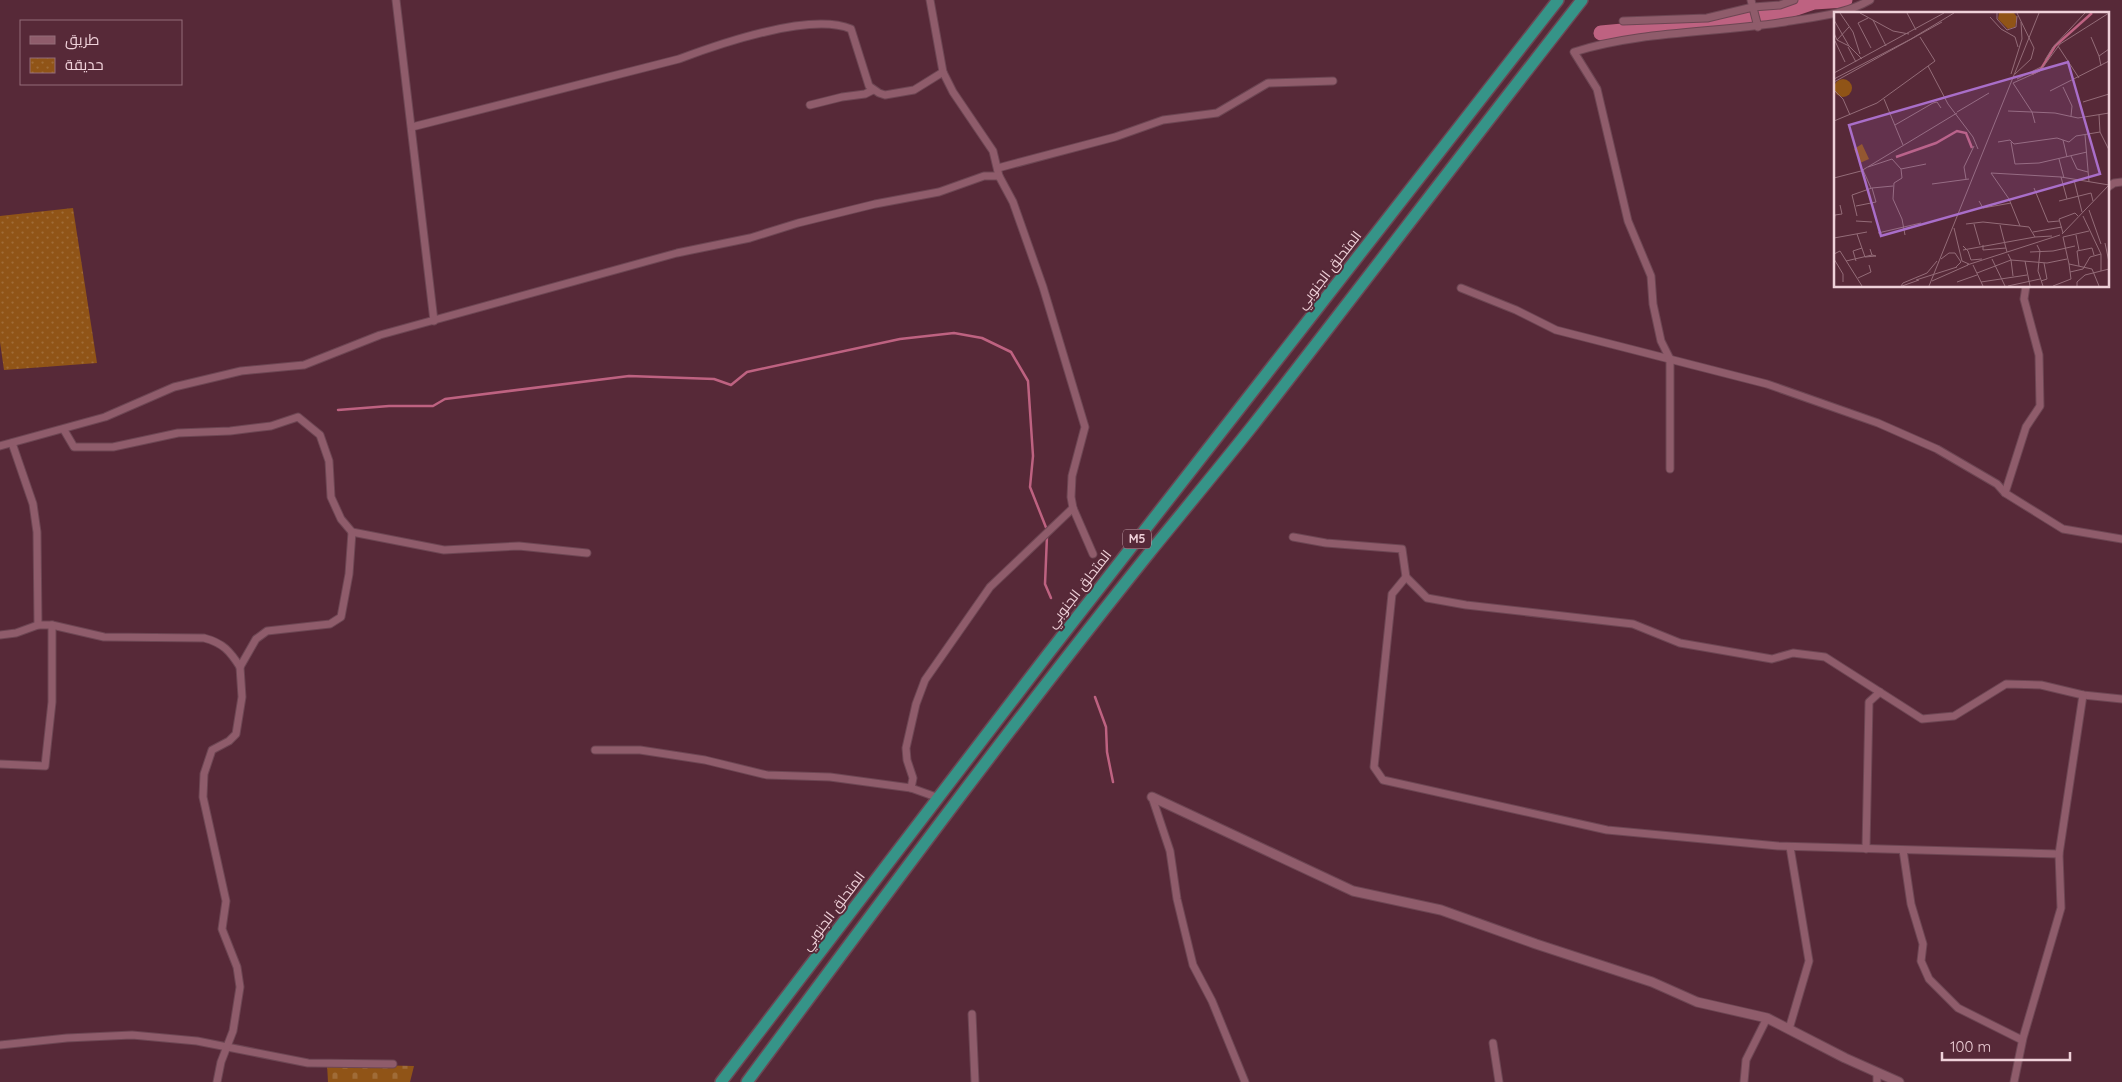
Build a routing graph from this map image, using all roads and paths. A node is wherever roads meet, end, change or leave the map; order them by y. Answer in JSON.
{"nodes":[{"id":1,"x":396,"y":0,"type":"edge"},
{"id":2,"x":930,"y":0,"type":"edge"},
{"id":3,"x":1558,"y":0,"type":"edge"},
{"id":4,"x":1582,"y":0,"type":"edge"},
{"id":5,"x":1794,"y":0,"type":"edge"},
{"id":6,"x":1870,"y":0,"type":"edge"},
{"id":7,"x":1752,"y":4,"type":"edge"},
{"id":8,"x":1840,"y":12,"type":"edge"},
{"id":9,"x":1834,"y":13,"type":"edge"},
{"id":10,"x":1623,"y":21,"type":"dead end"},
{"id":11,"x":1758,"y":27,"type":"junction"},
{"id":12,"x":943,"y":72,"type":"junction"},
{"id":13,"x":1333,"y":82,"type":"dead end"},
{"id":14,"x":873,"y":90,"type":"junction"},
{"id":15,"x":810,"y":105,"type":"dead end"},
{"id":16,"x":412,"y":127,"type":"junction"},
{"id":17,"x":999,"y":172,"type":"junction"},
{"id":18,"x":2122,"y":182,"type":"edge"},
{"id":19,"x":2110,"y":186,"type":"edge"},
{"id":20,"x":1461,"y":288,"type":"dead end"},
{"id":21,"x":2026,"y":288,"type":"edge"},
{"id":22,"x":434,"y":321,"type":"junction"},
{"id":23,"x":1670,"y":359,"type":"junction"},
{"id":24,"x":64,"y":430,"type":"junction"},
{"id":25,"x":12,"y":443,"type":"junction"},
{"id":26,"x":0,"y":446,"type":"edge"},
{"id":27,"x":1670,"y":469,"type":"dead end"},
{"id":28,"x":2005,"y":493,"type":"junction"},
{"id":29,"x":1073,"y":508,"type":"junction"},
{"id":30,"x":352,"y":532,"type":"junction"},
{"id":31,"x":1293,"y":537,"type":"dead end"},
{"id":32,"x":2122,"y":539,"type":"edge"},
{"id":33,"x":587,"y":554,"type":"dead end"},
{"id":34,"x":1093,"y":554,"type":"dead end"},
{"id":35,"x":1406,"y":577,"type":"junction"},
{"id":36,"x":38,"y":625,"type":"junction"},
{"id":37,"x":52,"y":625,"type":"junction"},
{"id":38,"x":0,"y":635,"type":"edge"},
{"id":39,"x":240,"y":667,"type":"junction"},
{"id":40,"x":1880,"y":692,"type":"junction"},
{"id":41,"x":2083,"y":695,"type":"junction"},
{"id":42,"x":2122,"y":699,"type":"edge"},
{"id":43,"x":595,"y":750,"type":"dead end"},
{"id":44,"x":0,"y":764,"type":"edge"},
{"id":45,"x":911,"y":788,"type":"junction"},
{"id":46,"x":1152,"y":797,"type":"joint"},
{"id":47,"x":939,"y":798,"type":"junction"},
{"id":48,"x":1790,"y":846,"type":"junction"},
{"id":49,"x":1866,"y":849,"type":"junction"},
{"id":50,"x":1903,"y":850,"type":"junction"},
{"id":51,"x":2059,"y":854,"type":"junction"},
{"id":52,"x":972,"y":1014,"type":"dead end"},
{"id":53,"x":1767,"y":1018,"type":"junction"},
{"id":54,"x":1789,"y":1029,"type":"junction"},
{"id":55,"x":2022,"y":1040,"type":"junction"},
{"id":56,"x":1493,"y":1043,"type":"dead end"},
{"id":57,"x":0,"y":1044,"type":"edge"},
{"id":58,"x":228,"y":1046,"type":"junction"},
{"id":59,"x":393,"y":1064,"type":"dead end"},
{"id":60,"x":1877,"y":1072,"type":"junction"},
{"id":61,"x":217,"y":1082,"type":"edge"},
{"id":62,"x":721,"y":1082,"type":"edge"},
{"id":63,"x":747,"y":1082,"type":"edge"},
{"id":64,"x":975,"y":1082,"type":"edge"},
{"id":65,"x":1245,"y":1082,"type":"edge"},
{"id":66,"x":1499,"y":1082,"type":"edge"},
{"id":67,"x":1744,"y":1082,"type":"edge"},
{"id":68,"x":1877,"y":1082,"type":"edge"},
{"id":69,"x":1898,"y":1082,"type":"edge"},
{"id":70,"x":2014,"y":1082,"type":"edge"}],
"edges":[{"from":1,"to":16,"type":"street"},
{"from":2,"to":12,"type":"street"},
{"from":3,"to":47,"type":"highway","name":"المتحلق الجنوبي","number":"M5"},
{"from":4,"to":63,"type":"highway","number":"M5"},
{"from":5,"to":7,"type":"street"},
{"from":6,"to":8,"type":"street"},
{"from":7,"to":10,"type":"street"},
{"from":7,"to":11,"type":"street"},
{"from":9,"to":11,"type":"street"},
{"from":11,"to":23,"type":"street"},
{"from":12,"to":14,"type":"street"},
{"from":12,"to":17,"type":"street"},
{"from":13,"to":17,"type":"street"},
{"from":14,"to":15,"type":"street"},
{"from":14,"to":16,"type":"street"},
{"from":16,"to":22,"type":"street"},
{"from":17,"to":22,"type":"street"},
{"from":17,"to":29,"type":"street"},
{"from":18,"to":19,"type":"street"},
{"from":20,"to":23,"type":"street"},
{"from":21,"to":28,"type":"street"},
{"from":22,"to":24,"type":"street"},
{"from":23,"to":27,"type":"street"},
{"from":23,"to":28,"type":"street"},
{"from":24,"to":25,"type":"street"},
{"from":24,"to":30,"type":"street"},
{"from":25,"to":26,"type":"street"},
{"from":25,"to":36,"type":"street"},
{"from":28,"to":32,"type":"street"},
{"from":29,"to":34,"type":"street"},
{"from":29,"to":45,"type":"street"},
{"from":30,"to":33,"type":"street"},
{"from":30,"to":39,"type":"street"},
{"from":31,"to":35,"type":"street"},
{"from":35,"to":40,"type":"street"},
{"from":35,"to":48,"type":"street"},
{"from":36,"to":37,"type":"street"},
{"from":36,"to":38,"type":"street"},
{"from":37,"to":39,"type":"street"},
{"from":37,"to":44,"type":"street"},
{"from":39,"to":58,"type":"street"},
{"from":40,"to":41,"type":"street"},
{"from":40,"to":49,"type":"street"},
{"from":41,"to":42,"type":"street"},
{"from":41,"to":51,"type":"street"},
{"from":43,"to":45,"type":"street"},
{"from":45,"to":47,"type":"street"},
{"from":46,"to":53,"type":"street"},
{"from":46,"to":65,"type":"street"},
{"from":47,"to":62,"type":"highway","name":"المتحلق الجنوبي","number":"M5"},
{"from":48,"to":49,"type":"street"},
{"from":48,"to":54,"type":"street"},
{"from":49,"to":50,"type":"street"},
{"from":50,"to":51,"type":"street"},
{"from":50,"to":55,"type":"street"},
{"from":51,"to":55,"type":"street"},
{"from":52,"to":64,"type":"street"},
{"from":53,"to":54,"type":"street"},
{"from":53,"to":67,"type":"street"},
{"from":54,"to":60,"type":"street"},
{"from":55,"to":70,"type":"street"},
{"from":56,"to":66,"type":"street"},
{"from":57,"to":58,"type":"street"},
{"from":58,"to":59,"type":"street"},
{"from":58,"to":61,"type":"street"},
{"from":60,"to":68,"type":"street"},
{"from":60,"to":69,"type":"street"}]}
